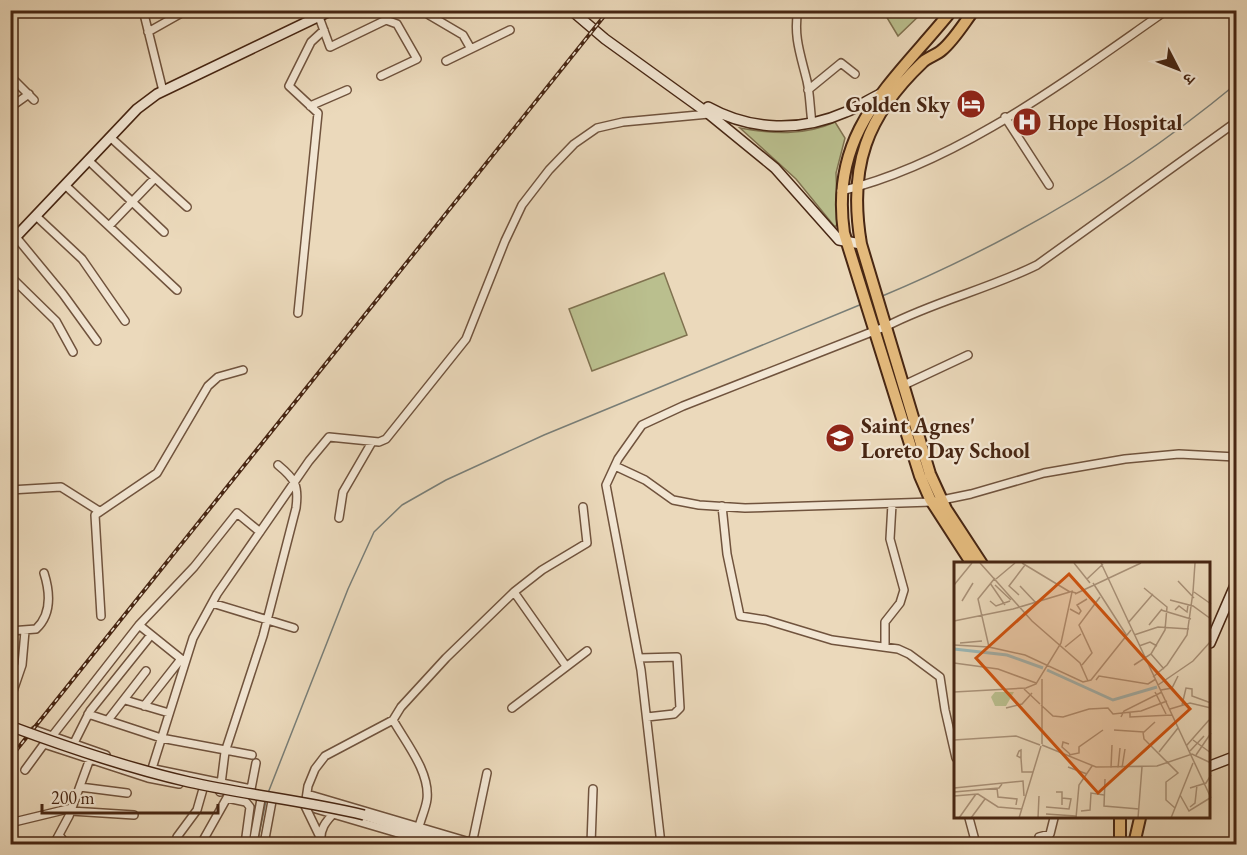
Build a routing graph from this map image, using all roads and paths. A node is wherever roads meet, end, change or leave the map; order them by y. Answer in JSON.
{"nodes":[{"id":1,"x":143,"y":10,"type":"edge"},
{"id":2,"x":187,"y":10,"type":"edge"},
{"id":3,"x":332,"y":10,"type":"edge"},
{"id":4,"x":427,"y":10,"type":"edge"},
{"id":5,"x":571,"y":10,"type":"edge"},
{"id":6,"x":579,"y":10,"type":"edge"},
{"id":7,"x":798,"y":10,"type":"edge"},
{"id":8,"x":952,"y":10,"type":"edge"},
{"id":9,"x":974,"y":10,"type":"edge"},
{"id":10,"x":1167,"y":10,"type":"edge"},
{"id":11,"x":319,"y":17,"type":"junction"},
{"id":12,"x":324,"y":30,"type":"junction"},
{"id":13,"x":510,"y":30,"type":"dead end"},
{"id":14,"x":148,"y":32,"type":"junction"},
{"id":15,"x":922,"y":47,"type":"junction"},
{"id":16,"x":471,"y":49,"type":"junction"},
{"id":17,"x":931,"y":56,"type":"junction"},
{"id":18,"x":446,"y":61,"type":"dead end"},
{"id":19,"x":855,"y":74,"type":"dead end"},
{"id":20,"x":381,"y":75,"type":"dead end"},
{"id":21,"x":10,"y":76,"type":"edge"},
{"id":22,"x":347,"y":90,"type":"dead end"},
{"id":23,"x":808,"y":90,"type":"junction"},
{"id":24,"x":163,"y":91,"type":"junction"},
{"id":25,"x":883,"y":93,"type":"junction"},
{"id":26,"x":10,"y":103,"type":"edge"},
{"id":27,"x":310,"y":106,"type":"junction"},
{"id":28,"x":709,"y":114,"type":"junction"},
{"id":29,"x":1005,"y":117,"type":"junction"},
{"id":30,"x":1236,"y":122,"type":"edge"},
{"id":31,"x":812,"y":123,"type":"junction"},
{"id":32,"x":110,"y":137,"type":"junction"},
{"id":33,"x":88,"y":160,"type":"junction"},
{"id":34,"x":155,"y":178,"type":"junction"},
{"id":35,"x":65,"y":185,"type":"junction"},
{"id":36,"x":1049,"y":185,"type":"dead end"},
{"id":37,"x":856,"y":188,"type":"junction"},
{"id":38,"x":841,"y":191,"type":"junction"},
{"id":39,"x":132,"y":202,"type":"junction"},
{"id":40,"x":187,"y":207,"type":"dead end"},
{"id":41,"x":36,"y":216,"type":"junction"},
{"id":42,"x":109,"y":226,"type":"junction"},
{"id":43,"x":164,"y":232,"type":"dead end"},
{"id":44,"x":13,"y":240,"type":"edge"},
{"id":45,"x":848,"y":243,"type":"junction"},
{"id":46,"x":861,"y":244,"type":"junction"},
{"id":47,"x":10,"y":276,"type":"edge"},
{"id":48,"x":177,"y":290,"type":"dead end"},
{"id":49,"x":298,"y":313,"type":"dead end"},
{"id":50,"x":876,"y":316,"type":"junction"},
{"id":51,"x":124,"y":321,"type":"dead end"},
{"id":52,"x":887,"y":326,"type":"junction"},
{"id":53,"x":875,"y":330,"type":"junction"},
{"id":54,"x":98,"y":341,"type":"dead end"},
{"id":55,"x":73,"y":352,"type":"dead end"},
{"id":56,"x":968,"y":355,"type":"dead end"},
{"id":57,"x":243,"y":370,"type":"dead end"},
{"id":58,"x":904,"y":385,"type":"junction"},
{"id":59,"x":375,"y":442,"type":"junction"},
{"id":60,"x":1236,"y":457,"type":"edge"},
{"id":61,"x":278,"y":465,"type":"dead end"},
{"id":62,"x":615,"y":466,"type":"junction"},
{"id":63,"x":296,"y":480,"type":"junction"},
{"id":64,"x":10,"y":490,"type":"edge"},
{"id":65,"x":936,"y":501,"type":"junction"},
{"id":66,"x":892,"y":504,"type":"junction"},
{"id":67,"x":722,"y":506,"type":"junction"},
{"id":68,"x":583,"y":507,"type":"dead end"},
{"id":69,"x":99,"y":511,"type":"junction"},
{"id":70,"x":339,"y":518,"type":"dead end"},
{"id":71,"x":260,"y":532,"type":"junction"},
{"id":72,"x":971,"y":562,"type":"edge"},
{"id":73,"x":981,"y":562,"type":"edge"},
{"id":74,"x":44,"y":573,"type":"dead end"},
{"id":75,"x":1236,"y":574,"type":"edge"},
{"id":76,"x":1236,"y":583,"type":"edge"},
{"id":77,"x":514,"y":592,"type":"junction"},
{"id":78,"x":1236,"y":593,"type":"edge"},
{"id":79,"x":212,"y":603,"type":"junction"},
{"id":80,"x":101,"y":616,"type":"dead end"},
{"id":81,"x":267,"y":619,"type":"junction"},
{"id":82,"x":139,"y":625,"type":"junction"},
{"id":83,"x":294,"y":627,"type":"dead end"},
{"id":84,"x":1211,"y":629,"type":"edge"},
{"id":85,"x":10,"y":631,"type":"edge"},
{"id":86,"x":25,"y":631,"type":"junction"},
{"id":87,"x":151,"y":635,"type":"junction"},
{"id":88,"x":1211,"y":639,"type":"edge"},
{"id":89,"x":885,"y":646,"type":"junction"},
{"id":90,"x":1211,"y":648,"type":"edge"},
{"id":91,"x":587,"y":651,"type":"dead end"},
{"id":92,"x":639,"y":658,"type":"junction"},
{"id":93,"x":183,"y":661,"type":"junction"},
{"id":94,"x":566,"y":666,"type":"junction"},
{"id":95,"x":146,"y":671,"type":"dead end"},
{"id":96,"x":10,"y":700,"type":"edge"},
{"id":97,"x":125,"y":700,"type":"junction"},
{"id":98,"x":144,"y":706,"type":"junction"},
{"id":99,"x":512,"y":708,"type":"dead end"},
{"id":100,"x":169,"y":713,"type":"junction"},
{"id":101,"x":88,"y":714,"type":"junction"},
{"id":102,"x":647,"y":717,"type":"junction"},
{"id":103,"x":108,"y":720,"type":"junction"},
{"id":104,"x":393,"y":720,"type":"junction"},
{"id":105,"x":11,"y":723,"type":"edge"},
{"id":106,"x":35,"y":730,"type":"dead end"},
{"id":107,"x":52,"y":735,"type":"junction"},
{"id":108,"x":161,"y":738,"type":"junction"},
{"id":109,"x":74,"y":743,"type":"junction"},
{"id":110,"x":954,"y":748,"type":"edge"},
{"id":111,"x":93,"y":750,"type":"junction"},
{"id":112,"x":225,"y":750,"type":"junction"},
{"id":113,"x":70,"y":753,"type":"junction"},
{"id":114,"x":252,"y":755,"type":"dead end"},
{"id":115,"x":1236,"y":756,"type":"edge"},
{"id":116,"x":90,"y":760,"type":"junction"},
{"id":117,"x":256,"y":763,"type":"dead end"},
{"id":118,"x":1211,"y":765,"type":"edge"},
{"id":119,"x":153,"y":769,"type":"junction"},
{"id":120,"x":25,"y":770,"type":"dead end"},
{"id":121,"x":487,"y":773,"type":"dead end"},
{"id":122,"x":149,"y":778,"type":"junction"},
{"id":123,"x":221,"y":782,"type":"junction"},
{"id":124,"x":80,"y":787,"type":"junction"},
{"id":125,"x":202,"y":789,"type":"junction"},
{"id":126,"x":593,"y":789,"type":"dead end"},
{"id":127,"x":220,"y":792,"type":"junction"},
{"id":128,"x":127,"y":793,"type":"dead end"},
{"id":129,"x":307,"y":794,"type":"junction"},
{"id":130,"x":228,"y":796,"type":"junction"},
{"id":131,"x":261,"y":799,"type":"junction"},
{"id":132,"x":272,"y":801,"type":"junction"},
{"id":133,"x":343,"y":804,"type":"junction"},
{"id":134,"x":305,"y":806,"type":"junction"},
{"id":135,"x":72,"y":809,"type":"junction"},
{"id":136,"x":333,"y":813,"type":"junction"},
{"id":137,"x":135,"y":815,"type":"dead end"},
{"id":138,"x":969,"y":819,"type":"edge"},
{"id":139,"x":1054,"y":819,"type":"edge"},
{"id":140,"x":1120,"y":819,"type":"edge"},
{"id":141,"x":1140,"y":819,"type":"edge"},
{"id":142,"x":10,"y":823,"type":"edge"},
{"id":143,"x":419,"y":827,"type":"junction"},
{"id":144,"x":59,"y":835,"type":"junction"},
{"id":145,"x":320,"y":835,"type":"junction"},
{"id":146,"x":177,"y":837,"type":"dead end"},
{"id":147,"x":1039,"y":837,"type":"dead end"},
{"id":148,"x":54,"y":844,"type":"edge"},
{"id":149,"x":66,"y":844,"type":"edge"},
{"id":150,"x":201,"y":844,"type":"edge"},
{"id":151,"x":245,"y":844,"type":"edge"},
{"id":152,"x":253,"y":844,"type":"edge"},
{"id":153,"x":264,"y":844,"type":"edge"},
{"id":154,"x":321,"y":844,"type":"edge"},
{"id":155,"x":435,"y":844,"type":"edge"},
{"id":156,"x":453,"y":844,"type":"edge"},
{"id":157,"x":472,"y":844,"type":"edge"},
{"id":158,"x":591,"y":844,"type":"edge"},
{"id":159,"x":661,"y":844,"type":"edge"},
{"id":160,"x":976,"y":844,"type":"edge"},
{"id":161,"x":1120,"y":844,"type":"edge"},
{"id":162,"x":1134,"y":844,"type":"edge"}],
"edges":[{"from":1,"to":14,"type":"street"},
{"from":2,"to":14,"type":"street"},
{"from":3,"to":11,"type":"main road"},
{"from":4,"to":16,"type":"street"},
{"from":5,"to":28,"type":"main road"},
{"from":6,"to":31,"type":"main road"},
{"from":7,"to":23,"type":"street"},
{"from":8,"to":15,"type":"main road"},
{"from":9,"to":17,"type":"main road"},
{"from":10,"to":29,"type":"street"},
{"from":11,"to":12,"type":"street"},
{"from":11,"to":24,"type":"main road"},
{"from":12,"to":20,"type":"street"},
{"from":12,"to":27,"type":"street"},
{"from":13,"to":16,"type":"street"},
{"from":14,"to":24,"type":"street"},
{"from":15,"to":17,"type":"main road"},
{"from":15,"to":25,"type":"main road"},
{"from":16,"to":18,"type":"street"},
{"from":17,"to":37,"type":"main road"},
{"from":19,"to":23,"type":"street"},
{"from":21,"to":26,"type":"street"},
{"from":22,"to":27,"type":"street"},
{"from":23,"to":31,"type":"street"},
{"from":24,"to":32,"type":"main road"},
{"from":25,"to":31,"type":"main road"},
{"from":25,"to":38,"type":"main road"},
{"from":27,"to":49,"type":"street"},
{"from":28,"to":45,"type":"main road"},
{"from":28,"to":59,"type":"street"},
{"from":29,"to":36,"type":"street"},
{"from":29,"to":37,"type":"street"},
{"from":30,"to":52,"type":"street"},
{"from":32,"to":33,"type":"main road"},
{"from":32,"to":34,"type":"street"},
{"from":33,"to":35,"type":"main road"},
{"from":33,"to":39,"type":"street"},
{"from":34,"to":39,"type":"street"},
{"from":34,"to":40,"type":"street"},
{"from":35,"to":41,"type":"main road"},
{"from":35,"to":42,"type":"street"},
{"from":37,"to":38,"type":"street"},
{"from":37,"to":46,"type":"main road"},
{"from":38,"to":45,"type":"main road"},
{"from":39,"to":42,"type":"street"},
{"from":39,"to":43,"type":"street"},
{"from":41,"to":44,"type":"main road"},
{"from":41,"to":51,"type":"street"},
{"from":42,"to":48,"type":"street"},
{"from":44,"to":54,"type":"street"},
{"from":45,"to":46,"type":"main road"},
{"from":45,"to":50,"type":"main road"},
{"from":46,"to":50,"type":"main road"},
{"from":47,"to":55,"type":"street"},
{"from":50,"to":52,"type":"main road"},
{"from":50,"to":53,"type":"main road"},
{"from":52,"to":53,"type":"street"},
{"from":52,"to":58,"type":"main road"},
{"from":53,"to":62,"type":"street"},
{"from":53,"to":65,"type":"main road"},
{"from":56,"to":58,"type":"street"},
{"from":57,"to":69,"type":"street"},
{"from":58,"to":65,"type":"main road"},
{"from":59,"to":63,"type":"street"},
{"from":59,"to":70,"type":"street"},
{"from":60,"to":65,"type":"street"},
{"from":61,"to":63,"type":"street"},
{"from":62,"to":67,"type":"street"},
{"from":62,"to":92,"type":"street"},
{"from":63,"to":71,"type":"street"},
{"from":63,"to":81,"type":"street"},
{"from":64,"to":69,"type":"street"},
{"from":65,"to":66,"type":"street"},
{"from":65,"to":72,"type":"main road"},
{"from":65,"to":73,"type":"main road"},
{"from":66,"to":67,"type":"street"},
{"from":66,"to":89,"type":"street"},
{"from":67,"to":89,"type":"street"},
{"from":68,"to":77,"type":"street"},
{"from":69,"to":80,"type":"street"},
{"from":71,"to":79,"type":"street"},
{"from":71,"to":82,"type":"street"},
{"from":74,"to":86,"type":"street"},
{"from":75,"to":84,"type":"main road"},
{"from":76,"to":88,"type":"main road"},
{"from":77,"to":94,"type":"street"},
{"from":77,"to":104,"type":"street"},
{"from":78,"to":90,"type":"main road"},
{"from":79,"to":81,"type":"street"},
{"from":79,"to":93,"type":"street"},
{"from":81,"to":83,"type":"street"},
{"from":81,"to":112,"type":"street"},
{"from":82,"to":87,"type":"street"},
{"from":82,"to":107,"type":"street"},
{"from":85,"to":86,"type":"street"},
{"from":86,"to":96,"type":"street"},
{"from":87,"to":93,"type":"street"},
{"from":87,"to":101,"type":"street"},
{"from":89,"to":110,"type":"street"},
{"from":91,"to":94,"type":"street"},
{"from":92,"to":102,"type":"street"},
{"from":92,"to":102,"type":"street"},
{"from":93,"to":98,"type":"street"},
{"from":93,"to":100,"type":"street"},
{"from":94,"to":99,"type":"street"},
{"from":95,"to":97,"type":"street"},
{"from":97,"to":98,"type":"street"},
{"from":97,"to":103,"type":"street"},
{"from":98,"to":100,"type":"street"},
{"from":100,"to":108,"type":"street"},
{"from":101,"to":103,"type":"street"},
{"from":101,"to":109,"type":"street"},
{"from":102,"to":159,"type":"street"},
{"from":103,"to":108,"type":"street"},
{"from":104,"to":129,"type":"street"},
{"from":104,"to":143,"type":"street"},
{"from":105,"to":156,"type":"main road","bridge":true},
{"from":106,"to":107,"type":"street"},
{"from":107,"to":109,"type":"street"},
{"from":108,"to":112,"type":"street"},
{"from":108,"to":119,"type":"street"},
{"from":109,"to":111,"type":"street"},
{"from":109,"to":113,"type":"street"},
{"from":111,"to":116,"type":"street"},
{"from":111,"to":119,"type":"street"},
{"from":112,"to":114,"type":"street"},
{"from":112,"to":123,"type":"street"},
{"from":113,"to":116,"type":"street"},
{"from":113,"to":120,"type":"street"},
{"from":115,"to":118,"type":"main road"},
{"from":116,"to":122,"type":"street"},
{"from":116,"to":124,"type":"street"},
{"from":117,"to":123,"type":"street"},
{"from":119,"to":122,"type":"street"},
{"from":119,"to":123,"type":"street"},
{"from":121,"to":157,"type":"street"},
{"from":122,"to":125,"type":"street"},
{"from":123,"to":127,"type":"street"},
{"from":124,"to":128,"type":"street"},
{"from":124,"to":135,"type":"street"},
{"from":125,"to":127,"type":"street"},
{"from":125,"to":146,"type":"street"},
{"from":126,"to":158,"type":"street"},
{"from":127,"to":130,"type":"street"},
{"from":129,"to":133,"type":"street"},
{"from":129,"to":134,"type":"street"},
{"from":130,"to":131,"type":"street"},
{"from":130,"to":150,"type":"street"},
{"from":130,"to":151,"type":"street"},
{"from":131,"to":132,"type":"street","bridge":true},
{"from":131,"to":152,"type":"street"},
{"from":132,"to":134,"type":"street"},
{"from":132,"to":153,"type":"street"},
{"from":133,"to":136,"type":"street"},
{"from":133,"to":143,"type":"street"},
{"from":134,"to":136,"type":"street"},
{"from":134,"to":145,"type":"street"},
{"from":135,"to":137,"type":"street"},
{"from":135,"to":142,"type":"street"},
{"from":135,"to":144,"type":"street"},
{"from":136,"to":145,"type":"street"},
{"from":136,"to":155,"type":"street"},
{"from":138,"to":160,"type":"street"},
{"from":139,"to":147,"type":"street"},
{"from":140,"to":161,"type":"main road"},
{"from":141,"to":162,"type":"main road"},
{"from":143,"to":157,"type":"street"},
{"from":144,"to":148,"type":"street"},
{"from":144,"to":149,"type":"street"},
{"from":145,"to":154,"type":"street"}]}
